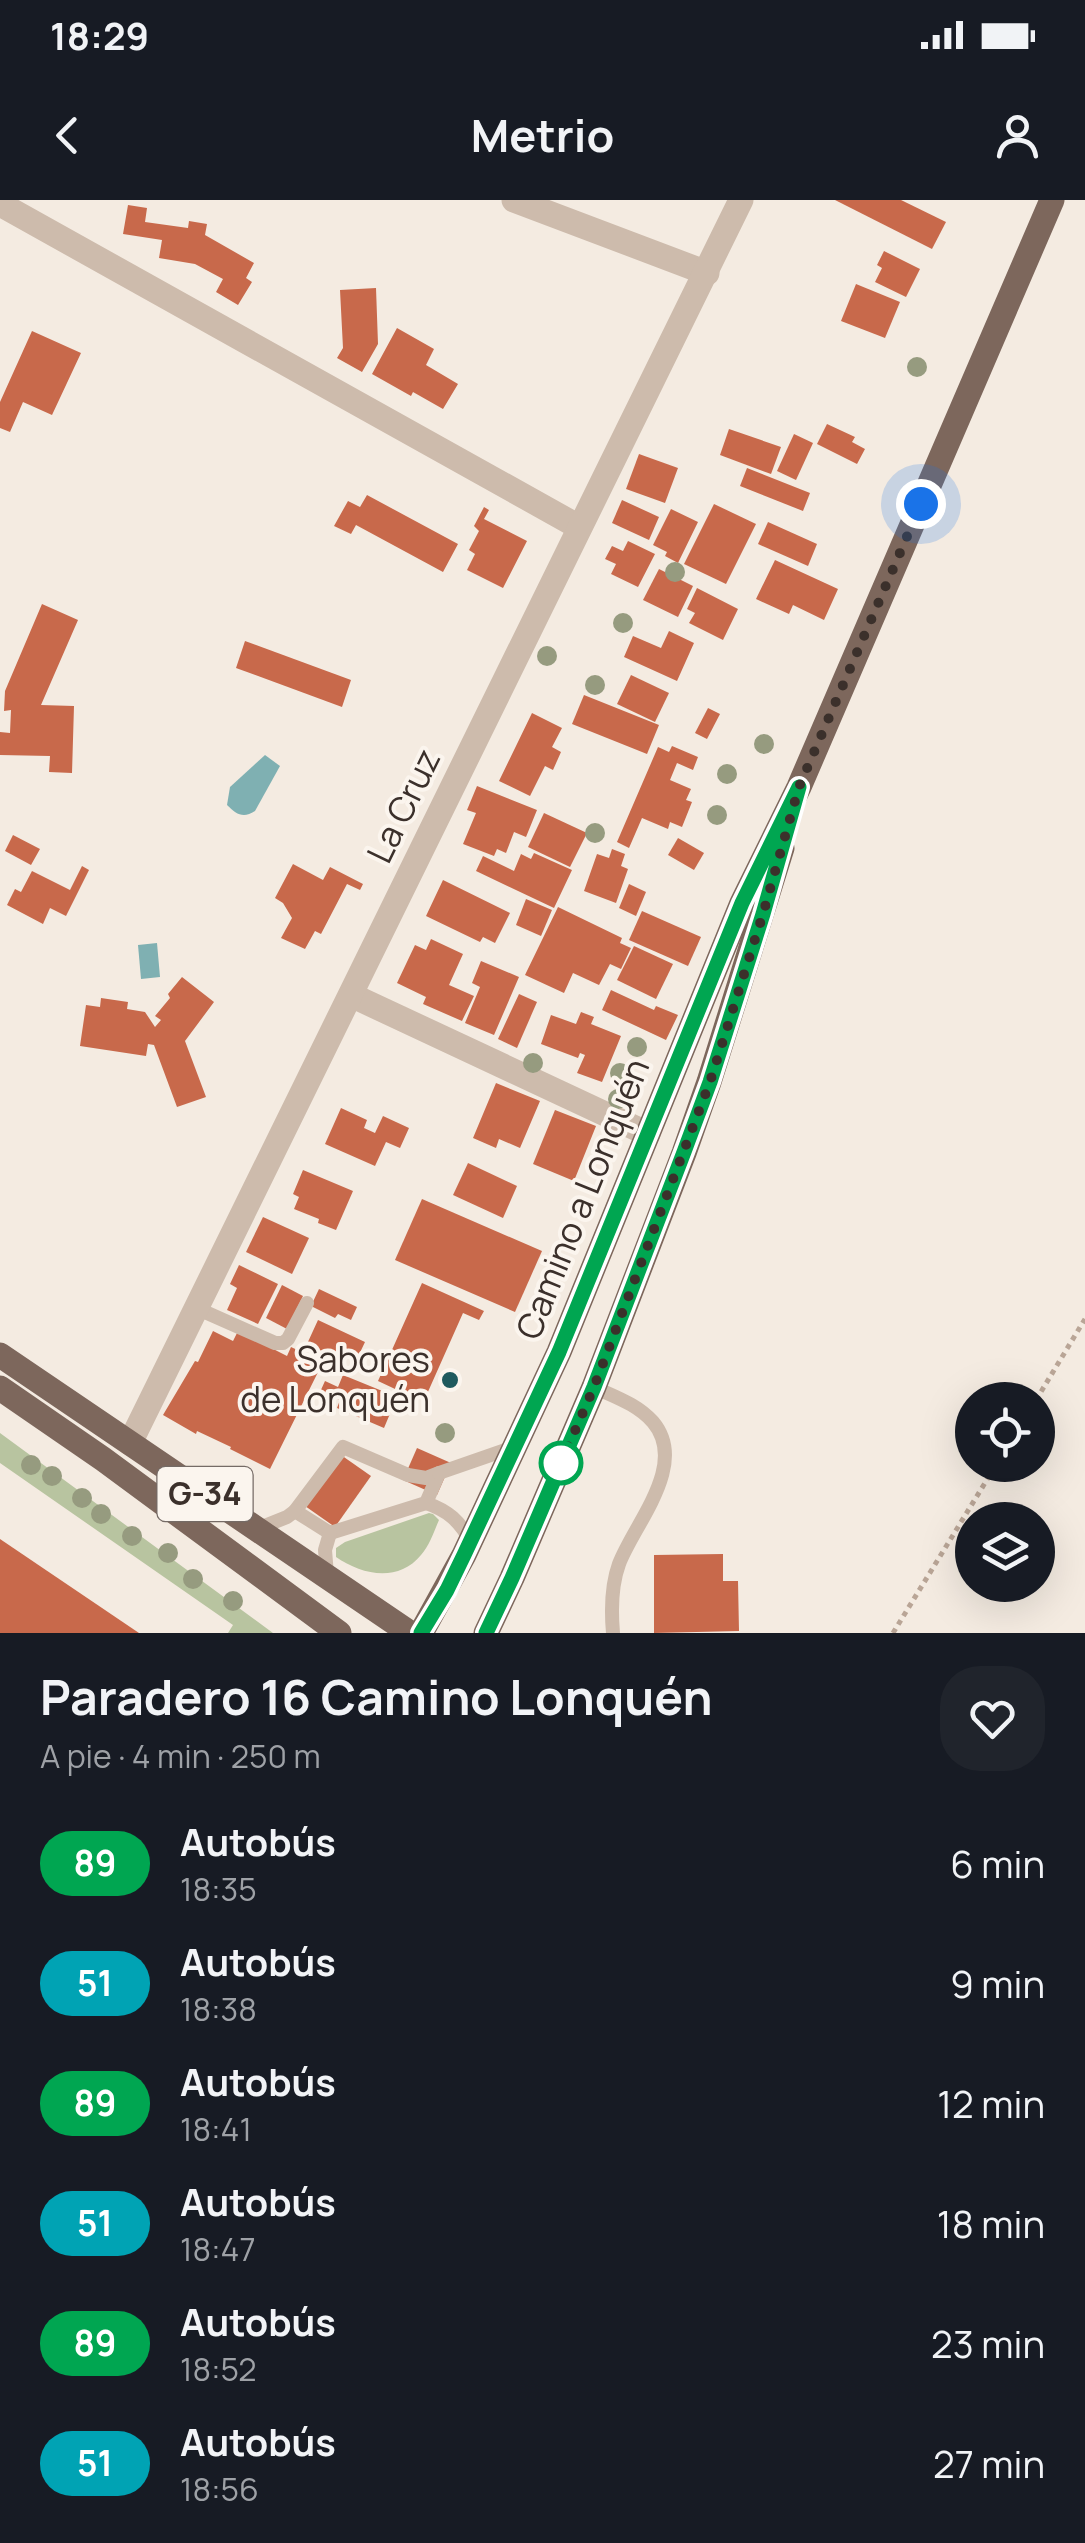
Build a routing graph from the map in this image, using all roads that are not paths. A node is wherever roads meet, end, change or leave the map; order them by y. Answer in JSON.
{"nodes":[{"id":1,"x":514,"y":200,"type":"edge"},
{"id":2,"x":741,"y":200,"type":"edge"},
{"id":3,"x":1052,"y":200,"type":"edge"},
{"id":4,"x":0,"y":204,"type":"edge"},
{"id":5,"x":707,"y":273,"type":"junction"},
{"id":6,"x":580,"y":528,"type":"junction"},
{"id":7,"x":799,"y":787,"type":"junction"},
{"id":8,"x":350,"y":995,"type":"junction"},
{"id":9,"x":648,"y":1134,"type":"junction"},
{"id":10,"x":307,"y":1302,"type":"dead end"},
{"id":11,"x":196,"y":1308,"type":"junction"},
{"id":12,"x":0,"y":1354,"type":"edge"},
{"id":13,"x":594,"y":1387,"type":"junction"},
{"id":14,"x":0,"y":1388,"type":"edge"},
{"id":15,"x":130,"y":1443,"type":"junction"},
{"id":16,"x":514,"y":1447,"type":"junction"},
{"id":17,"x":440,"y":1473,"type":"junction"},
{"id":18,"x":426,"y":1503,"type":"junction"},
{"id":19,"x":295,"y":1512,"type":"junction"},
{"id":20,"x":257,"y":1528,"type":"junction"},
{"id":21,"x":330,"y":1534,"type":"junction"},
{"id":22,"x":472,"y":1541,"type":"junction"},
{"id":23,"x":327,"y":1576,"type":"junction"},
{"id":24,"x":339,"y":1633,"type":"edge"},
{"id":25,"x":410,"y":1633,"type":"edge"},
{"id":26,"x":421,"y":1633,"type":"edge"},
{"id":27,"x":486,"y":1633,"type":"edge"},
{"id":28,"x":613,"y":1633,"type":"edge"}],
"edges":[{"from":1,"to":5,"type":"street"},
{"from":2,"to":5,"type":"street","name":"La Cruz"},
{"from":3,"to":7,"type":"main road","name":"Camino a Lonquén"},
{"from":4,"to":6,"type":"street"},
{"from":5,"to":6,"type":"street","name":"La Cruz"},
{"from":6,"to":8,"type":"street","name":"La Cruz"},
{"from":7,"to":9,"type":"main road","name":"Camino a Lonquén"},
{"from":7,"to":13,"type":"main road","name":"Camino a Lonquén"},
{"from":8,"to":9,"type":"street"},
{"from":8,"to":11,"type":"street","name":"La Cruz"},
{"from":9,"to":16,"type":"main road","name":"Camino a Lonquén"},
{"from":10,"to":11,"type":"lane"},
{"from":11,"to":15,"type":"street","name":"La Cruz"},
{"from":12,"to":15,"type":"main road","number":"G-34"},
{"from":13,"to":27,"type":"main road","name":"Camino a Lonquén"},
{"from":13,"to":28,"type":"lane"},
{"from":14,"to":24,"type":"main road","number":"G-34"},
{"from":15,"to":20,"type":"main road","number":"G-34"},
{"from":16,"to":17,"type":"lane"},
{"from":16,"to":22,"type":"main road","name":"Camino a Lonquén"},
{"from":17,"to":18,"type":"lane"},
{"from":17,"to":19,"type":"lane"},
{"from":18,"to":21,"type":"lane"},
{"from":18,"to":22,"type":"lane"},
{"from":19,"to":20,"type":"lane"},
{"from":19,"to":21,"type":"lane"},
{"from":20,"to":23,"type":"main road","number":"G-34"},
{"from":21,"to":23,"type":"lane"},
{"from":22,"to":26,"type":"main road","name":"Camino a Lonquén"},
{"from":23,"to":25,"type":"main road","number":"G-34"}]}
